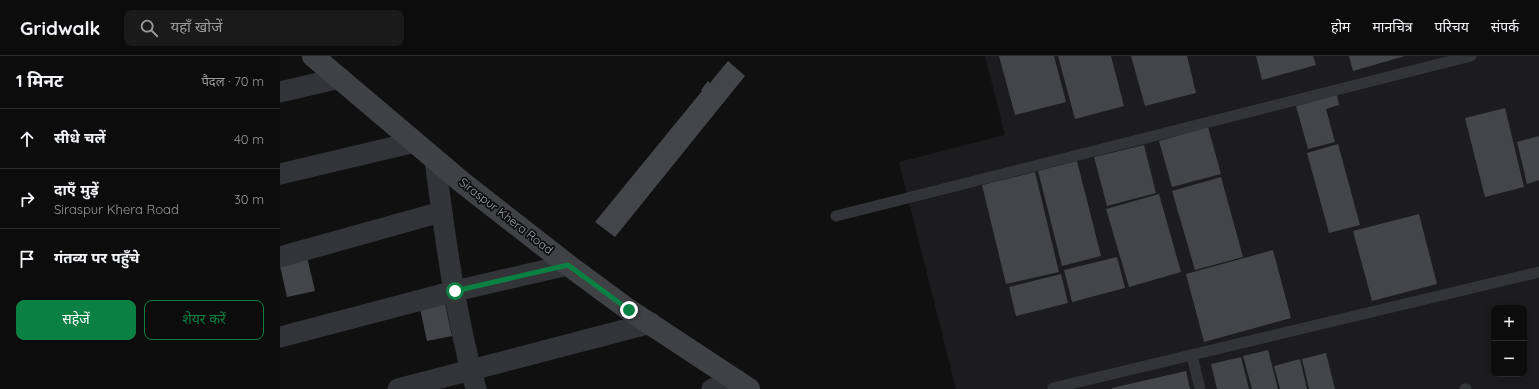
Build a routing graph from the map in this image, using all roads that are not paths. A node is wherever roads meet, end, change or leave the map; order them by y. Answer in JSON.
{"nodes":[{"id":1,"x":313,"y":56,"type":"edge"},
{"id":2,"x":1471,"y":56,"type":"edge"},
{"id":3,"x":340,"y":78,"type":"junction"},
{"id":4,"x":280,"y":92,"type":"edge"},
{"id":5,"x":415,"y":142,"type":"junction"},
{"id":6,"x":435,"y":160,"type":"junction"},
{"id":7,"x":280,"y":174,"type":"edge"},
{"id":8,"x":442,"y":212,"type":"junction"},
{"id":9,"x":836,"y":216,"type":"dead end"},
{"id":10,"x":280,"y":257,"type":"edge"},
{"id":11,"x":568,"y":265,"type":"junction"},
{"id":12,"x":1539,"y":272,"type":"edge"},
{"id":13,"x":455,"y":291,"type":"junction"},
{"id":14,"x":651,"y":324,"type":"junction"},
{"id":15,"x":280,"y":337,"type":"edge"},
{"id":16,"x":1192,"y":354,"type":"junction"},
{"id":17,"x":473,"y":380,"type":"edge"},
{"id":18,"x":743,"y":385,"type":"edge"},
{"id":19,"x":1053,"y":388,"type":"dead end"},
{"id":20,"x":398,"y":389,"type":"edge"},
{"id":21,"x":712,"y":389,"type":"edge"},
{"id":22,"x":1200,"y":389,"type":"edge"}],
"edges":[{"from":1,"to":3,"type":"street","name":"Siraspur Khera Road"},
{"from":2,"to":9,"type":"lane"},
{"from":3,"to":4,"type":"street"},
{"from":3,"to":5,"type":"street","name":"Siraspur Khera Road"},
{"from":5,"to":6,"type":"street","name":"Siraspur Khera Road"},
{"from":5,"to":7,"type":"street"},
{"from":6,"to":8,"type":"street"},
{"from":6,"to":11,"type":"street","name":"Siraspur Khera Road"},
{"from":8,"to":10,"type":"street"},
{"from":8,"to":13,"type":"street"},
{"from":11,"to":13,"type":"street"},
{"from":11,"to":14,"type":"street","name":"Siraspur Khera Road"},
{"from":12,"to":16,"type":"lane"},
{"from":13,"to":15,"type":"street"},
{"from":13,"to":17,"type":"street"},
{"from":14,"to":17,"type":"street"},
{"from":14,"to":18,"type":"street","name":"Siraspur Khera Road"},
{"from":16,"to":19,"type":"lane"},
{"from":16,"to":22,"type":"lane"},
{"from":17,"to":20,"type":"street"},
{"from":18,"to":21,"type":"street"}]}
